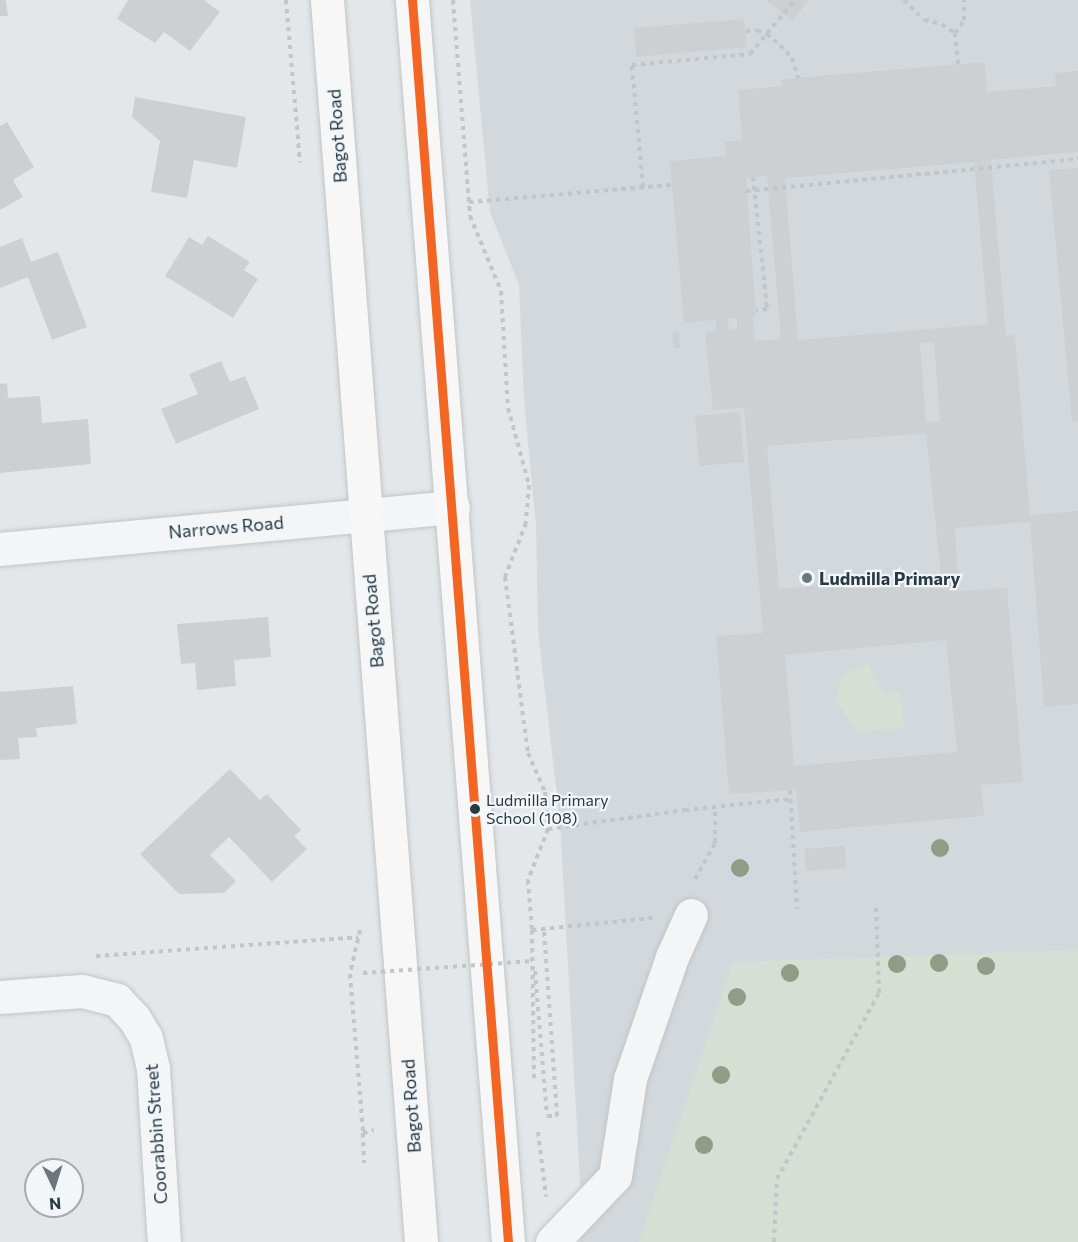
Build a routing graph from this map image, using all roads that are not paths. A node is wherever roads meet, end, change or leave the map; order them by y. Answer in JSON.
{"nodes":[{"id":1,"x":327,"y":0,"type":"edge"},
{"id":2,"x":412,"y":0,"type":"edge"},
{"id":3,"x":453,"y":507,"type":"junction"},
{"id":4,"x":364,"y":515,"type":"junction"},
{"id":5,"x":0,"y":549,"type":"edge"},
{"id":6,"x":691,"y":915,"type":"road end"},
{"id":7,"x":0,"y":997,"type":"edge"},
{"id":8,"x":164,"y":1242,"type":"edge"},
{"id":9,"x":421,"y":1242,"type":"edge"},
{"id":10,"x":508,"y":1242,"type":"edge"},
{"id":11,"x":552,"y":1242,"type":"edge"}],
"edges":[{"from":1,"to":4,"type":"main road","name":"Bagot Road"},
{"from":2,"to":3,"type":"main road"},
{"from":3,"to":4,"type":"street","name":"Narrows Road"},
{"from":3,"to":10,"type":"main road"},
{"from":4,"to":5,"type":"street","name":"Narrows Road"},
{"from":4,"to":9,"type":"main road","name":"Bagot Road"},
{"from":6,"to":11,"type":"street"},
{"from":7,"to":8,"type":"street","name":"Coorabbin Street"}]}
